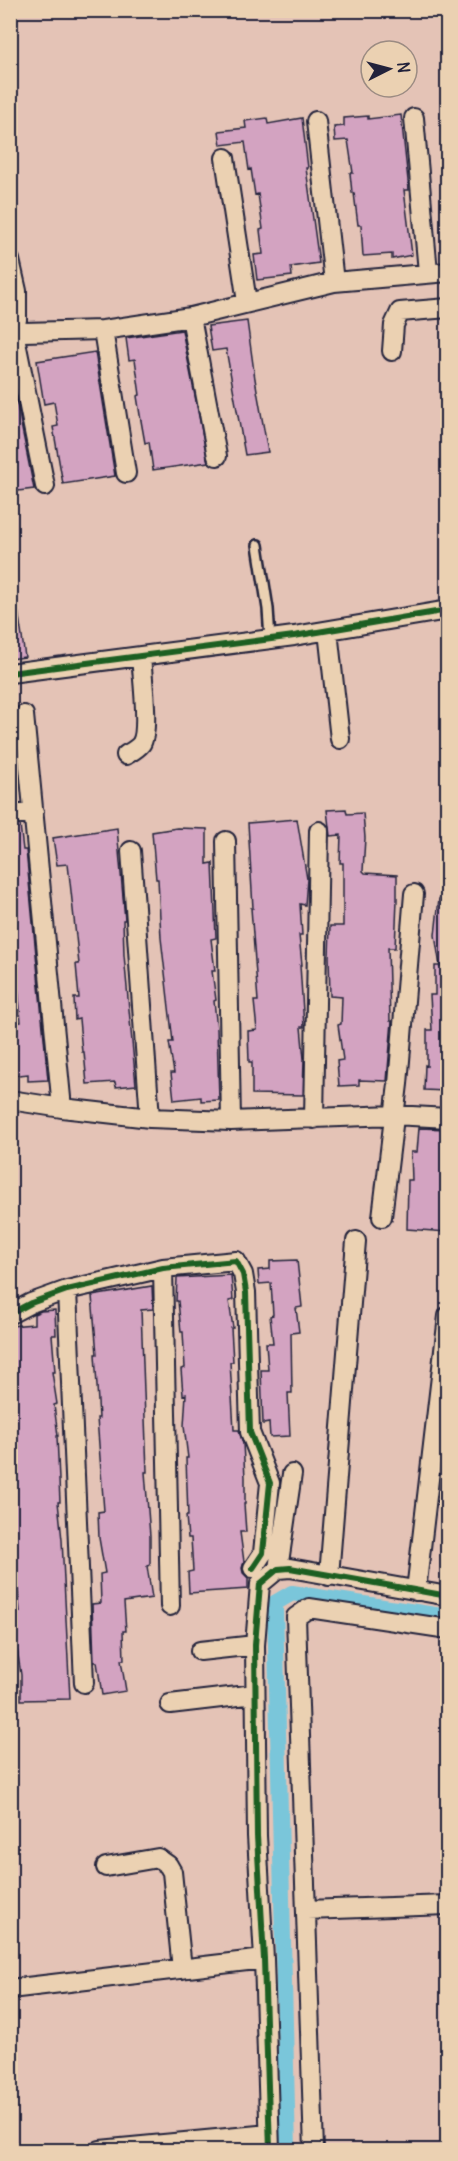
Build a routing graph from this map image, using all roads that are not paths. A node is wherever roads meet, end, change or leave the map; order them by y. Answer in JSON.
{"nodes":[{"id":1,"x":414,"y":118,"type":"dead end"},
{"id":2,"x":316,"y":122,"type":"dead end"},
{"id":3,"x":225,"y":158,"type":"dead end"},
{"id":4,"x":10,"y":261,"type":"edge"},
{"id":5,"x":428,"y":272,"type":"junction"},
{"id":6,"x":447,"y":272,"type":"edge"},
{"id":7,"x":334,"y":282,"type":"junction"},
{"id":8,"x":247,"y":302,"type":"junction"},
{"id":9,"x":447,"y":308,"type":"edge"},
{"id":10,"x":191,"y":316,"type":"junction"},
{"id":11,"x":102,"y":330,"type":"junction"},
{"id":12,"x":15,"y":331,"type":"edge"},
{"id":13,"x":392,"y":351,"type":"dead end"},
{"id":14,"x":217,"y":456,"type":"dead end"},
{"id":15,"x":126,"y":474,"type":"dead end"},
{"id":16,"x":45,"y":486,"type":"dead end"},
{"id":17,"x":258,"y":545,"type":"dead end"},
{"id":18,"x":447,"y":610,"type":"edge"},
{"id":19,"x":328,"y":631,"type":"junction"},
{"id":20,"x":270,"y":639,"type":"junction"},
{"id":21,"x":141,"y":656,"type":"junction"},
{"id":22,"x":10,"y":673,"type":"edge"},
{"id":23,"x":24,"y":715,"type":"dead end"},
{"id":24,"x":340,"y":739,"type":"dead end"},
{"id":25,"x":126,"y":755,"type":"dead end"},
{"id":26,"x":34,"y":812,"type":"junction"},
{"id":27,"x":10,"y":814,"type":"edge"},
{"id":28,"x":319,"y":831,"type":"dead end"},
{"id":29,"x":226,"y":842,"type":"dead end"},
{"id":30,"x":131,"y":851,"type":"dead end"},
{"id":31,"x":414,"y":894,"type":"dead end"},
{"id":32,"x":10,"y":1100,"type":"edge"},
{"id":33,"x":62,"y":1108,"type":"junction"},
{"id":34,"x":394,"y":1115,"type":"junction"},
{"id":35,"x":150,"y":1118,"type":"junction"},
{"id":36,"x":447,"y":1118,"type":"edge"},
{"id":37,"x":314,"y":1119,"type":"junction"},
{"id":38,"x":231,"y":1121,"type":"junction"},
{"id":39,"x":382,"y":1217,"type":"dead end"},
{"id":40,"x":356,"y":1241,"type":"dead end"},
{"id":41,"x":163,"y":1268,"type":"junction"},
{"id":42,"x":67,"y":1290,"type":"junction"},
{"id":43,"x":10,"y":1314,"type":"edge"},
{"id":44,"x":447,"y":1316,"type":"edge"},
{"id":45,"x":292,"y":1474,"type":"dead end"},
{"id":46,"x":253,"y":1568,"type":"dead end"},
{"id":47,"x":278,"y":1569,"type":"junction"},
{"id":48,"x":329,"y":1576,"type":"junction"},
{"id":49,"x":416,"y":1591,"type":"junction"},
{"id":50,"x":447,"y":1596,"type":"edge"},
{"id":51,"x":170,"y":1606,"type":"dead end"},
{"id":52,"x":447,"y":1629,"type":"edge"},
{"id":53,"x":255,"y":1645,"type":"junction"},
{"id":54,"x":200,"y":1651,"type":"dead end"},
{"id":55,"x":84,"y":1683,"type":"dead end"},
{"id":56,"x":255,"y":1694,"type":"junction"},
{"id":57,"x":170,"y":1704,"type":"dead end"},
{"id":58,"x":106,"y":1867,"type":"dead end"},
{"id":59,"x":447,"y":1905,"type":"edge"},
{"id":60,"x":306,"y":1910,"type":"junction"},
{"id":61,"x":264,"y":1959,"type":"junction"},
{"id":62,"x":182,"y":1969,"type":"junction"},
{"id":63,"x":10,"y":1989,"type":"edge"},
{"id":64,"x":269,"y":2142,"type":"edge"},
{"id":65,"x":100,"y":2151,"type":"edge"},
{"id":66,"x":314,"y":2151,"type":"edge"}],
"edges":[{"from":1,"to":5,"type":"street"},
{"from":2,"to":7,"type":"street"},
{"from":3,"to":8,"type":"street"},
{"from":4,"to":12,"type":"street"},
{"from":5,"to":6,"type":"street"},
{"from":5,"to":7,"type":"street"},
{"from":7,"to":8,"type":"street"},
{"from":8,"to":10,"type":"street"},
{"from":9,"to":13,"type":"street"},
{"from":10,"to":11,"type":"street"},
{"from":10,"to":14,"type":"street"},
{"from":11,"to":12,"type":"street"},
{"from":11,"to":15,"type":"street"},
{"from":12,"to":16,"type":"street"},
{"from":17,"to":20,"type":"lane"},
{"from":18,"to":19,"type":"street"},
{"from":19,"to":20,"type":"street"},
{"from":19,"to":24,"type":"street"},
{"from":20,"to":21,"type":"street"},
{"from":21,"to":22,"type":"street"},
{"from":21,"to":25,"type":"street"},
{"from":23,"to":26,"type":"street"},
{"from":26,"to":27,"type":"street"},
{"from":26,"to":33,"type":"street"},
{"from":28,"to":37,"type":"street"},
{"from":29,"to":38,"type":"street"},
{"from":30,"to":35,"type":"street"},
{"from":31,"to":34,"type":"street"},
{"from":32,"to":33,"type":"street"},
{"from":33,"to":35,"type":"street"},
{"from":34,"to":36,"type":"street"},
{"from":34,"to":37,"type":"street"},
{"from":34,"to":39,"type":"street"},
{"from":35,"to":38,"type":"street"},
{"from":37,"to":38,"type":"street"},
{"from":40,"to":48,"type":"street"},
{"from":41,"to":42,"type":"street"},
{"from":41,"to":46,"type":"street"},
{"from":41,"to":51,"type":"street"},
{"from":42,"to":43,"type":"street"},
{"from":42,"to":55,"type":"street"},
{"from":44,"to":49,"type":"street"},
{"from":45,"to":47,"type":"street"},
{"from":47,"to":48,"type":"street"},
{"from":47,"to":53,"type":"street"},
{"from":48,"to":49,"type":"street"},
{"from":49,"to":50,"type":"street"},
{"from":52,"to":60,"type":"street"},
{"from":53,"to":54,"type":"street"},
{"from":53,"to":56,"type":"street"},
{"from":56,"to":57,"type":"street"},
{"from":56,"to":61,"type":"street"},
{"from":58,"to":62,"type":"street"},
{"from":59,"to":60,"type":"street"},
{"from":60,"to":66,"type":"street"},
{"from":61,"to":62,"type":"street"},
{"from":61,"to":64,"type":"street"},
{"from":62,"to":63,"type":"street"},
{"from":64,"to":65,"type":"street"}]}
